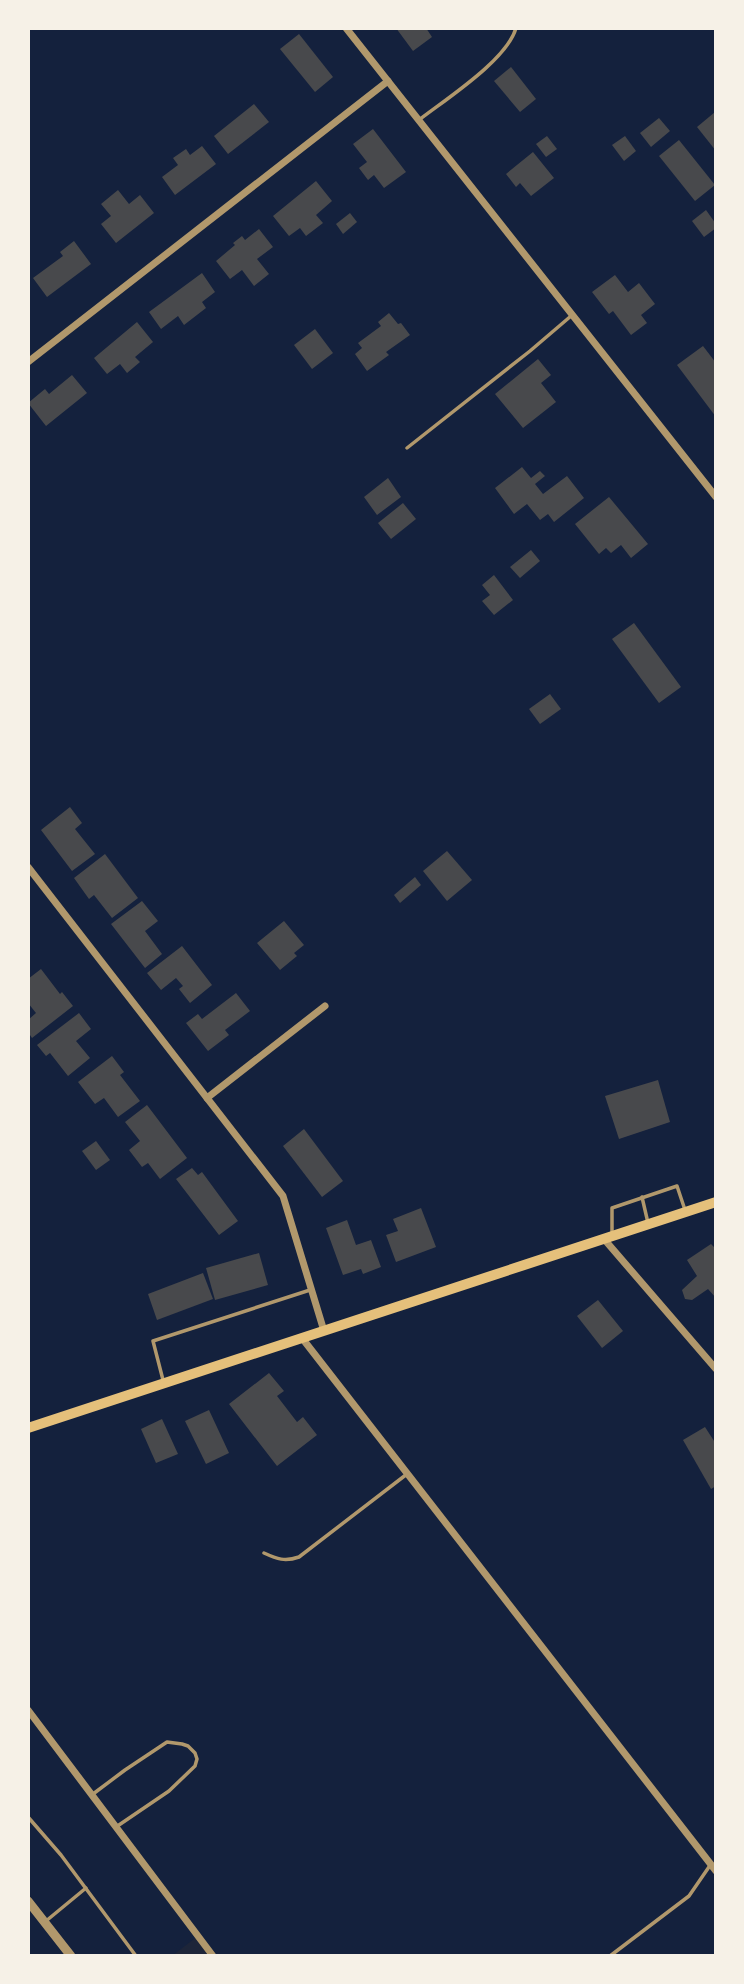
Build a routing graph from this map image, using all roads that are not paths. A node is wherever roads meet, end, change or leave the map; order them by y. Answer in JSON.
{"nodes":[{"id":1,"x":346,"y":28,"type":"edge"},
{"id":2,"x":516,"y":28,"type":"edge"},
{"id":3,"x":388,"y":80,"type":"junction"},
{"id":4,"x":419,"y":120,"type":"junction"},
{"id":5,"x":572,"y":314,"type":"junction"},
{"id":6,"x":28,"y":362,"type":"edge"},
{"id":7,"x":407,"y":448,"type":"dead end"},
{"id":8,"x":716,"y":497,"type":"edge"},
{"id":9,"x":28,"y":867,"type":"edge"},
{"id":10,"x":325,"y":1006,"type":"dead end"},
{"id":11,"x":207,"y":1098,"type":"junction"},
{"id":12,"x":642,"y":1198,"type":"junction"},
{"id":13,"x":716,"y":1202,"type":"edge"},
{"id":14,"x":685,"y":1212,"type":"junction"},
{"id":15,"x":648,"y":1224,"type":"junction"},
{"id":16,"x":608,"y":1238,"type":"junction"},
{"id":17,"x":312,"y":1290,"type":"junction"},
{"id":18,"x":324,"y":1331,"type":"junction"},
{"id":19,"x":302,"y":1338,"type":"junction"},
{"id":20,"x":716,"y":1369,"type":"edge"},
{"id":21,"x":163,"y":1383,"type":"junction"},
{"id":22,"x":28,"y":1428,"type":"edge"},
{"id":23,"x":408,"y":1474,"type":"junction"},
{"id":24,"x":264,"y":1553,"type":"dead end"},
{"id":25,"x":28,"y":1710,"type":"edge"},
{"id":26,"x":92,"y":1795,"type":"junction"},
{"id":27,"x":28,"y":1817,"type":"edge"},
{"id":28,"x":116,"y":1828,"type":"junction"},
{"id":29,"x":713,"y":1868,"type":"edge"},
{"id":30,"x":86,"y":1888,"type":"junction"},
{"id":31,"x":28,"y":1901,"type":"edge"},
{"id":32,"x":44,"y":1922,"type":"junction"},
{"id":33,"x":71,"y":1956,"type":"edge"},
{"id":34,"x":136,"y":1956,"type":"edge"},
{"id":35,"x":213,"y":1956,"type":"edge"},
{"id":36,"x":610,"y":1956,"type":"edge"}],
"edges":[{"from":1,"to":3,"type":"street"},
{"from":2,"to":4,"type":"lane"},
{"from":3,"to":4,"type":"street"},
{"from":3,"to":6,"type":"street"},
{"from":4,"to":5,"type":"street"},
{"from":5,"to":7,"type":"lane"},
{"from":5,"to":8,"type":"street"},
{"from":9,"to":11,"type":"street"},
{"from":10,"to":11,"type":"street"},
{"from":11,"to":17,"type":"street"},
{"from":12,"to":14,"type":"lane"},
{"from":12,"to":15,"type":"lane"},
{"from":12,"to":16,"type":"lane"},
{"from":13,"to":14,"type":"main road"},
{"from":14,"to":15,"type":"main road"},
{"from":15,"to":16,"type":"main road"},
{"from":16,"to":18,"type":"main road"},
{"from":16,"to":20,"type":"street"},
{"from":17,"to":18,"type":"street"},
{"from":17,"to":21,"type":"lane"},
{"from":18,"to":19,"type":"main road"},
{"from":19,"to":21,"type":"main road"},
{"from":19,"to":23,"type":"street"},
{"from":21,"to":22,"type":"main road"},
{"from":23,"to":24,"type":"lane"},
{"from":23,"to":29,"type":"street"},
{"from":25,"to":26,"type":"street"},
{"from":26,"to":28,"type":"street"},
{"from":26,"to":28,"type":"lane"},
{"from":27,"to":30,"type":"lane"},
{"from":28,"to":35,"type":"street"},
{"from":29,"to":36,"type":"lane"},
{"from":30,"to":32,"type":"lane"},
{"from":30,"to":34,"type":"lane"},
{"from":31,"to":32,"type":"street"},
{"from":32,"to":33,"type":"street"}]}
